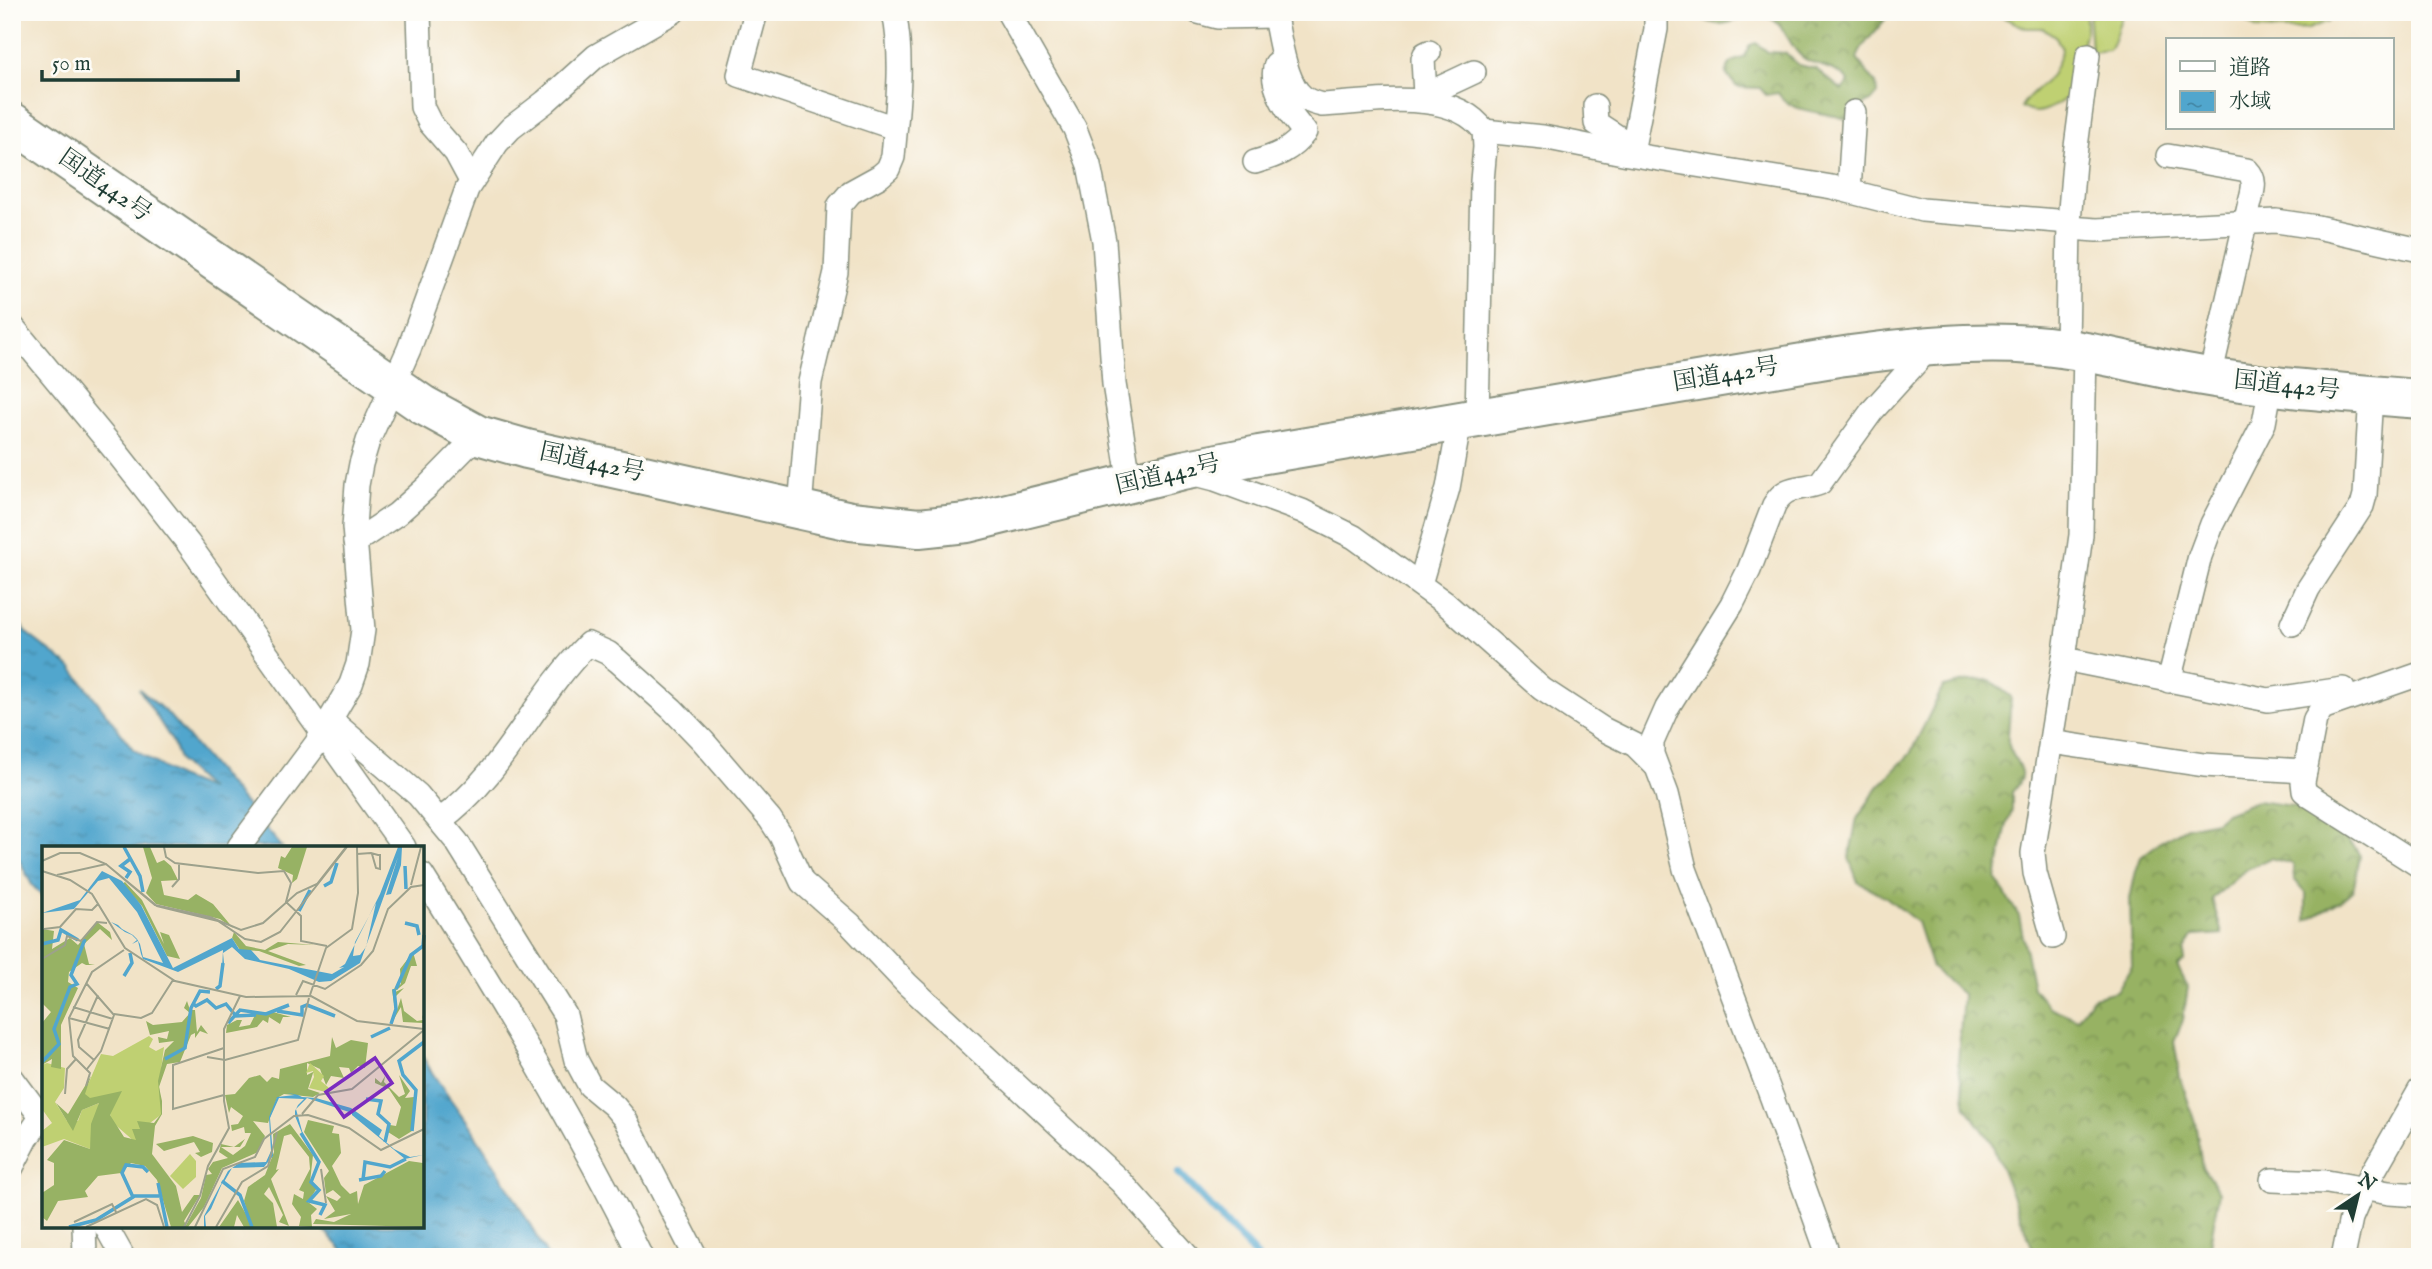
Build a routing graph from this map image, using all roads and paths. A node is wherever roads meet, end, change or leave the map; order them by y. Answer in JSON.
{"nodes":[{"id":1,"x":419,"y":12,"type":"edge"},
{"id":2,"x":673,"y":12,"type":"edge"},
{"id":3,"x":756,"y":12,"type":"edge"},
{"id":4,"x":894,"y":12,"type":"edge"},
{"id":5,"x":1008,"y":12,"type":"edge"},
{"id":6,"x":1198,"y":12,"type":"edge"},
{"id":7,"x":1656,"y":12,"type":"edge"},
{"id":8,"x":1275,"y":14,"type":"edge"},
{"id":9,"x":1430,"y":52,"type":"dead end"},
{"id":10,"x":1284,"y":53,"type":"junction"},
{"id":11,"x":2088,"y":55,"type":"dead end"},
{"id":12,"x":1474,"y":72,"type":"dead end"},
{"id":13,"x":1424,"y":98,"type":"junction"},
{"id":14,"x":1595,"y":106,"type":"dead end"},
{"id":15,"x":1854,"y":112,"type":"dead end"},
{"id":16,"x":12,"y":122,"type":"edge"},
{"id":17,"x":895,"y":128,"type":"junction"},
{"id":18,"x":1484,"y":131,"type":"junction"},
{"id":19,"x":1636,"y":151,"type":"junction"},
{"id":20,"x":2168,"y":156,"type":"dead end"},
{"id":21,"x":1255,"y":162,"type":"dead end"},
{"id":22,"x":471,"y":181,"type":"junction"},
{"id":23,"x":1849,"y":191,"type":"junction"},
{"id":24,"x":2245,"y":223,"type":"junction"},
{"id":25,"x":2069,"y":225,"type":"junction"},
{"id":26,"x":2420,"y":250,"type":"edge"},
{"id":27,"x":12,"y":326,"type":"edge"},
{"id":28,"x":1930,"y":347,"type":"junction"},
{"id":29,"x":2076,"y":351,"type":"junction"},
{"id":30,"x":2210,"y":377,"type":"junction"},
{"id":31,"x":393,"y":385,"type":"junction"},
{"id":32,"x":2271,"y":385,"type":"junction"},
{"id":33,"x":2371,"y":395,"type":"junction"},
{"id":34,"x":2420,"y":399,"type":"edge"},
{"id":35,"x":1469,"y":419,"type":"junction"},
{"id":36,"x":478,"y":435,"type":"junction"},
{"id":37,"x":1183,"y":470,"type":"junction"},
{"id":38,"x":1130,"y":484,"type":"junction"},
{"id":39,"x":800,"y":509,"type":"junction"},
{"id":40,"x":355,"y":542,"type":"junction"},
{"id":41,"x":1420,"y":584,"type":"junction"},
{"id":42,"x":2292,"y":624,"type":"dead end"},
{"id":43,"x":2064,"y":659,"type":"junction"},
{"id":44,"x":2420,"y":674,"type":"edge"},
{"id":45,"x":2169,"y":681,"type":"junction"},
{"id":46,"x":2362,"y":693,"type":"junction"},
{"id":47,"x":323,"y":732,"type":"junction"},
{"id":48,"x":2051,"y":742,"type":"junction"},
{"id":49,"x":1655,"y":765,"type":"junction"},
{"id":50,"x":2305,"y":771,"type":"junction"},
{"id":51,"x":440,"y":820,"type":"junction"},
{"id":52,"x":240,"y":846,"type":"edge"},
{"id":53,"x":403,"y":846,"type":"edge"},
{"id":54,"x":2420,"y":866,"type":"edge"},
{"id":55,"x":424,"y":878,"type":"edge"},
{"id":56,"x":2053,"y":937,"type":"dead end"},
{"id":57,"x":12,"y":1078,"type":"edge"},
{"id":58,"x":2420,"y":1090,"type":"edge"},
{"id":59,"x":12,"y":1097,"type":"edge"},
{"id":60,"x":42,"y":1116,"type":"edge"},
{"id":61,"x":42,"y":1116,"type":"edge"},
{"id":62,"x":42,"y":1119,"type":"edge"},
{"id":63,"x":12,"y":1167,"type":"edge"},
{"id":64,"x":2272,"y":1180,"type":"dead end"},
{"id":65,"x":2364,"y":1188,"type":"junction"},
{"id":66,"x":2420,"y":1195,"type":"edge"},
{"id":67,"x":84,"y":1227,"type":"edge"},
{"id":68,"x":106,"y":1227,"type":"edge"},
{"id":69,"x":85,"y":1257,"type":"edge"},
{"id":70,"x":122,"y":1257,"type":"edge"},
{"id":71,"x":641,"y":1257,"type":"edge"},
{"id":72,"x":696,"y":1257,"type":"edge"},
{"id":73,"x":1188,"y":1257,"type":"edge"},
{"id":74,"x":1829,"y":1257,"type":"edge"},
{"id":75,"x":2343,"y":1257,"type":"edge"}],
"edges":[{"from":1,"to":22,"type":"street"},
{"from":2,"to":22,"type":"street"},
{"from":3,"to":17,"type":"street"},
{"from":4,"to":17,"type":"street"},
{"from":5,"to":38,"type":"street"},
{"from":6,"to":8,"type":"street"},
{"from":7,"to":19,"type":"street"},
{"from":8,"to":10,"type":"street"},
{"from":9,"to":13,"type":"street"},
{"from":10,"to":13,"type":"street"},
{"from":10,"to":21,"type":"street"},
{"from":11,"to":25,"type":"street"},
{"from":12,"to":13,"type":"street"},
{"from":13,"to":18,"type":"street"},
{"from":14,"to":19,"type":"street"},
{"from":15,"to":23,"type":"street"},
{"from":16,"to":31,"type":"highway","name":"国道442号"},
{"from":17,"to":39,"type":"street"},
{"from":18,"to":19,"type":"street"},
{"from":18,"to":35,"type":"street"},
{"from":19,"to":23,"type":"street"},
{"from":20,"to":24,"type":"street"},
{"from":22,"to":31,"type":"street"},
{"from":23,"to":25,"type":"street"},
{"from":24,"to":25,"type":"street"},
{"from":24,"to":26,"type":"street"},
{"from":24,"to":30,"type":"street"},
{"from":25,"to":29,"type":"street"},
{"from":27,"to":47,"type":"street"},
{"from":28,"to":29,"type":"highway","name":"国道442号"},
{"from":28,"to":35,"type":"highway","name":"国道442号"},
{"from":28,"to":49,"type":"street"},
{"from":29,"to":30,"type":"highway","name":"国道442号"},
{"from":29,"to":43,"type":"street"},
{"from":30,"to":32,"type":"highway","name":"国道442号"},
{"from":31,"to":36,"type":"highway","name":"国道442号"},
{"from":31,"to":40,"type":"street"},
{"from":32,"to":33,"type":"highway","name":"国道442号"},
{"from":32,"to":45,"type":"street"},
{"from":33,"to":34,"type":"highway","name":"国道442号"},
{"from":33,"to":42,"type":"street"},
{"from":35,"to":37,"type":"highway","name":"国道442号"},
{"from":35,"to":41,"type":"street"},
{"from":36,"to":39,"type":"highway","name":"国道442号"},
{"from":36,"to":40,"type":"street"},
{"from":37,"to":38,"type":"highway","name":"国道442号"},
{"from":37,"to":41,"type":"street"},
{"from":38,"to":39,"type":"highway","name":"国道442号"},
{"from":40,"to":47,"type":"street"},
{"from":41,"to":49,"type":"street"},
{"from":43,"to":45,"type":"street"},
{"from":43,"to":48,"type":"street"},
{"from":44,"to":46,"type":"street"},
{"from":45,"to":46,"type":"street"},
{"from":46,"to":50,"type":"street"},
{"from":47,"to":51,"type":"street"},
{"from":47,"to":52,"type":"street"},
{"from":47,"to":53,"type":"street"},
{"from":48,"to":50,"type":"street"},
{"from":48,"to":56,"type":"street"},
{"from":49,"to":74,"type":"street"},
{"from":50,"to":54,"type":"street"},
{"from":51,"to":72,"type":"street"},
{"from":51,"to":73,"type":"street"},
{"from":55,"to":71,"type":"street"},
{"from":57,"to":60,"type":"street"},
{"from":58,"to":65,"type":"street"},
{"from":59,"to":61,"type":"street"},
{"from":62,"to":63,"type":"street"},
{"from":64,"to":65,"type":"street"},
{"from":65,"to":66,"type":"street"},
{"from":65,"to":75,"type":"street"},
{"from":67,"to":69,"type":"street"},
{"from":68,"to":70,"type":"street"}]}
